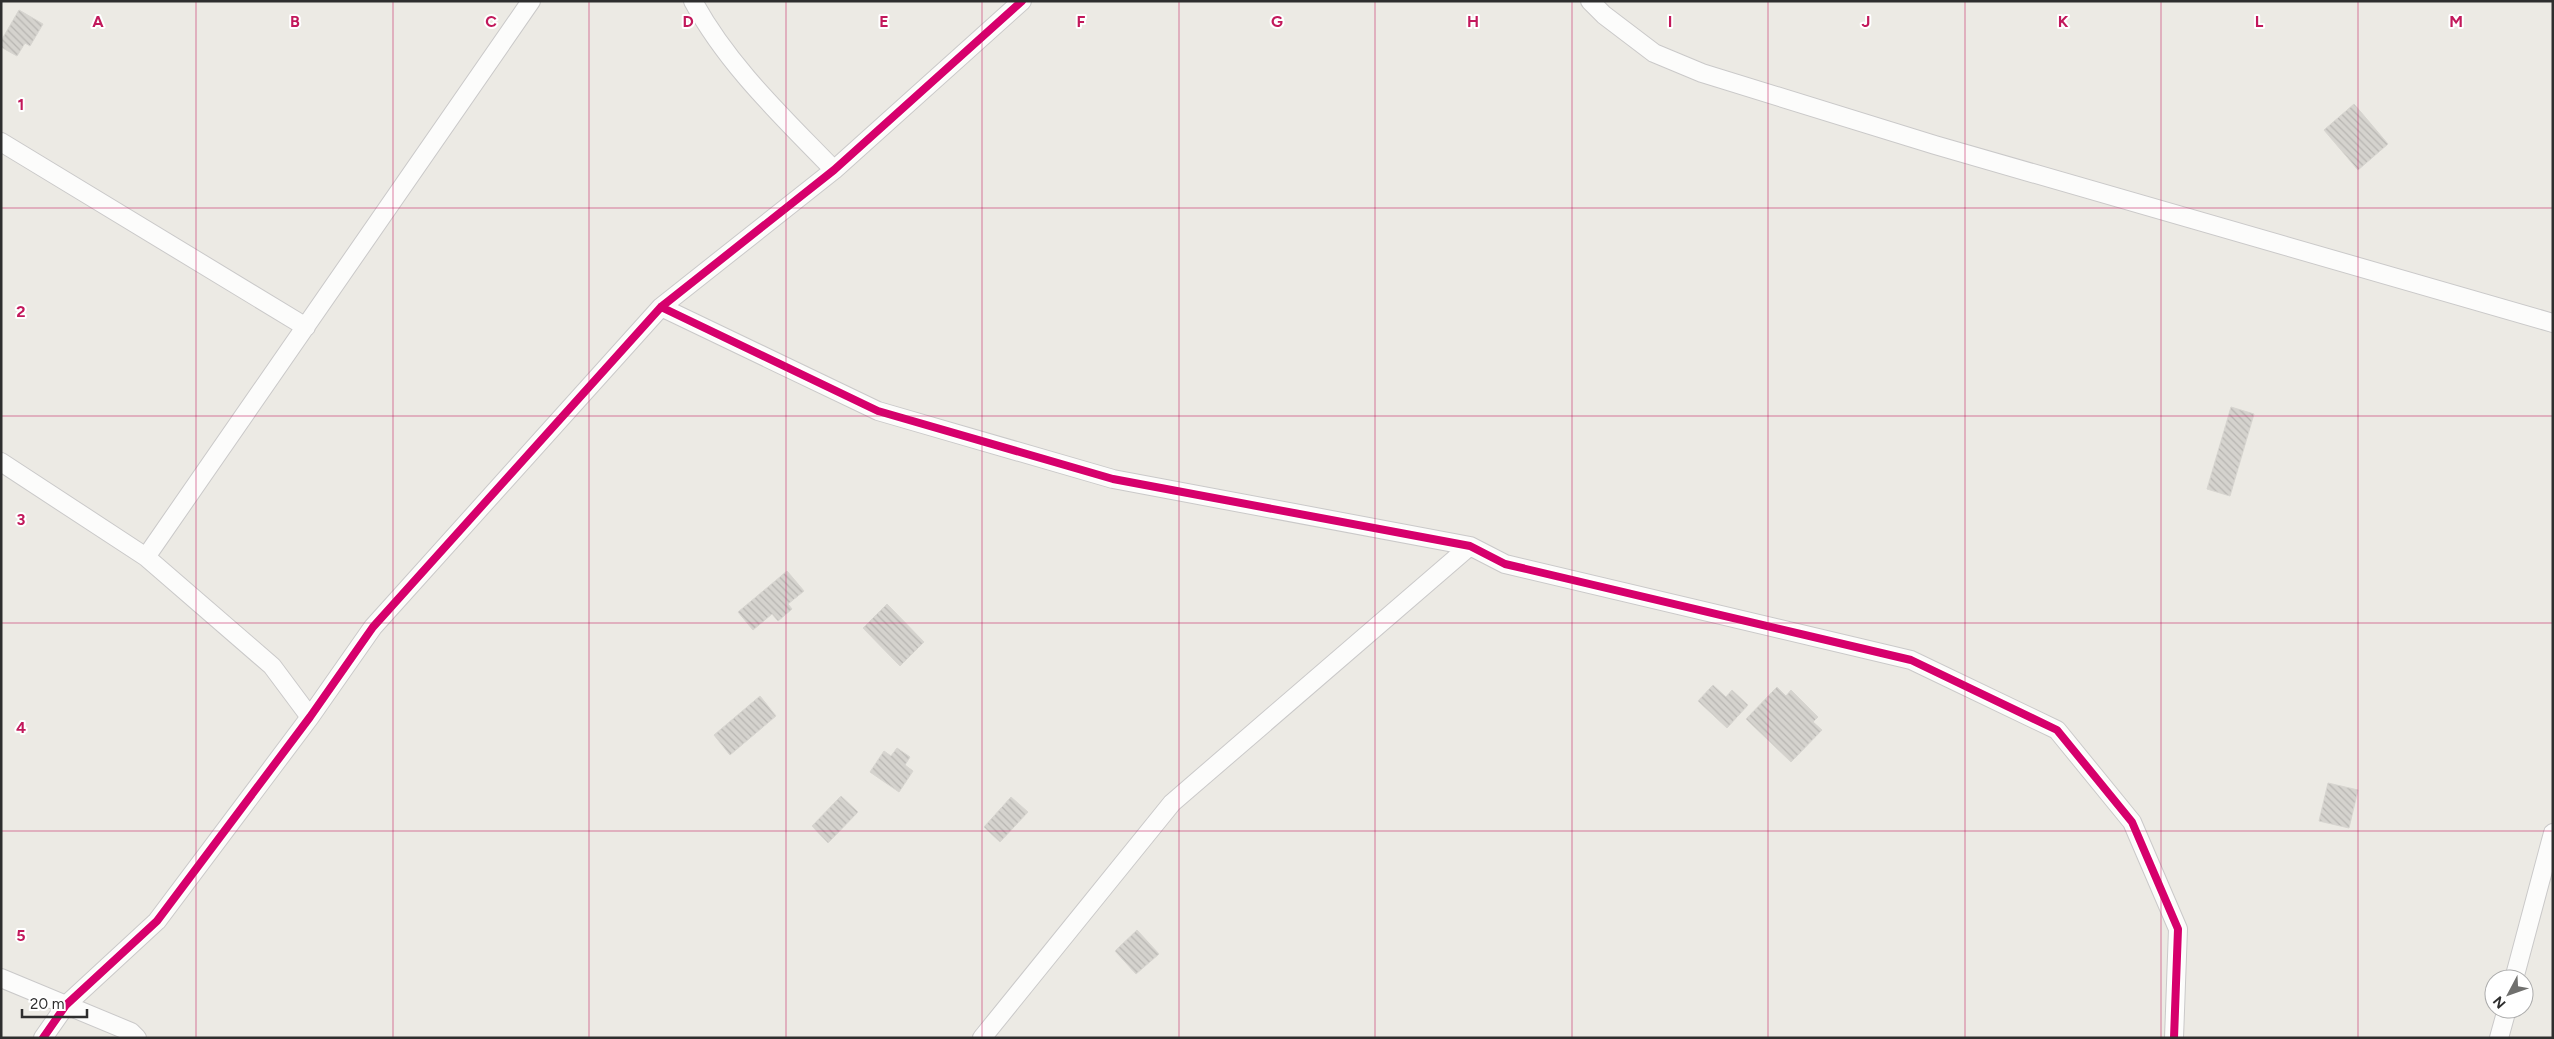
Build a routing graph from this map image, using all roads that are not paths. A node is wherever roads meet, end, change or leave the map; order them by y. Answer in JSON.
{"nodes":[{"id":1,"x":531,"y":1,"type":"edge"},
{"id":2,"x":693,"y":1,"type":"edge"},
{"id":3,"x":1022,"y":1,"type":"edge"},
{"id":4,"x":1590,"y":1,"type":"edge"},
{"id":5,"x":1,"y":142,"type":"edge"},
{"id":6,"x":834,"y":170,"type":"junction"},
{"id":7,"x":661,"y":307,"type":"junction"},
{"id":8,"x":2553,"y":323,"type":"edge"},
{"id":9,"x":306,"y":327,"type":"junction"},
{"id":10,"x":1,"y":462,"type":"edge"},
{"id":11,"x":1470,"y":546,"type":"junction"},
{"id":12,"x":146,"y":557,"type":"junction"},
{"id":13,"x":310,"y":717,"type":"junction"},
{"id":14,"x":2553,"y":833,"type":"edge"},
{"id":15,"x":2517,"y":969,"type":"edge"},
{"id":16,"x":1,"y":978,"type":"edge"},
{"id":17,"x":66,"y":1005,"type":"junction"},
{"id":18,"x":2504,"y":1019,"type":"edge"},
{"id":19,"x":43,"y":1038,"type":"edge"},
{"id":20,"x":137,"y":1038,"type":"edge"},
{"id":21,"x":982,"y":1038,"type":"edge"},
{"id":22,"x":2174,"y":1038,"type":"edge"},
{"id":23,"x":2499,"y":1038,"type":"edge"}],
"edges":[{"from":1,"to":9,"type":"street"},
{"from":2,"to":6,"type":"street"},
{"from":3,"to":6,"type":"street"},
{"from":4,"to":8,"type":"street"},
{"from":5,"to":9,"type":"street"},
{"from":6,"to":7,"type":"street"},
{"from":7,"to":11,"type":"street"},
{"from":7,"to":13,"type":"street"},
{"from":9,"to":12,"type":"street"},
{"from":10,"to":12,"type":"street"},
{"from":11,"to":21,"type":"street"},
{"from":11,"to":22,"type":"street"},
{"from":12,"to":13,"type":"street"},
{"from":13,"to":17,"type":"street"},
{"from":14,"to":15,"type":"street"},
{"from":16,"to":17,"type":"street"},
{"from":17,"to":19,"type":"street"},
{"from":17,"to":20,"type":"street"},
{"from":18,"to":23,"type":"street"}]}
